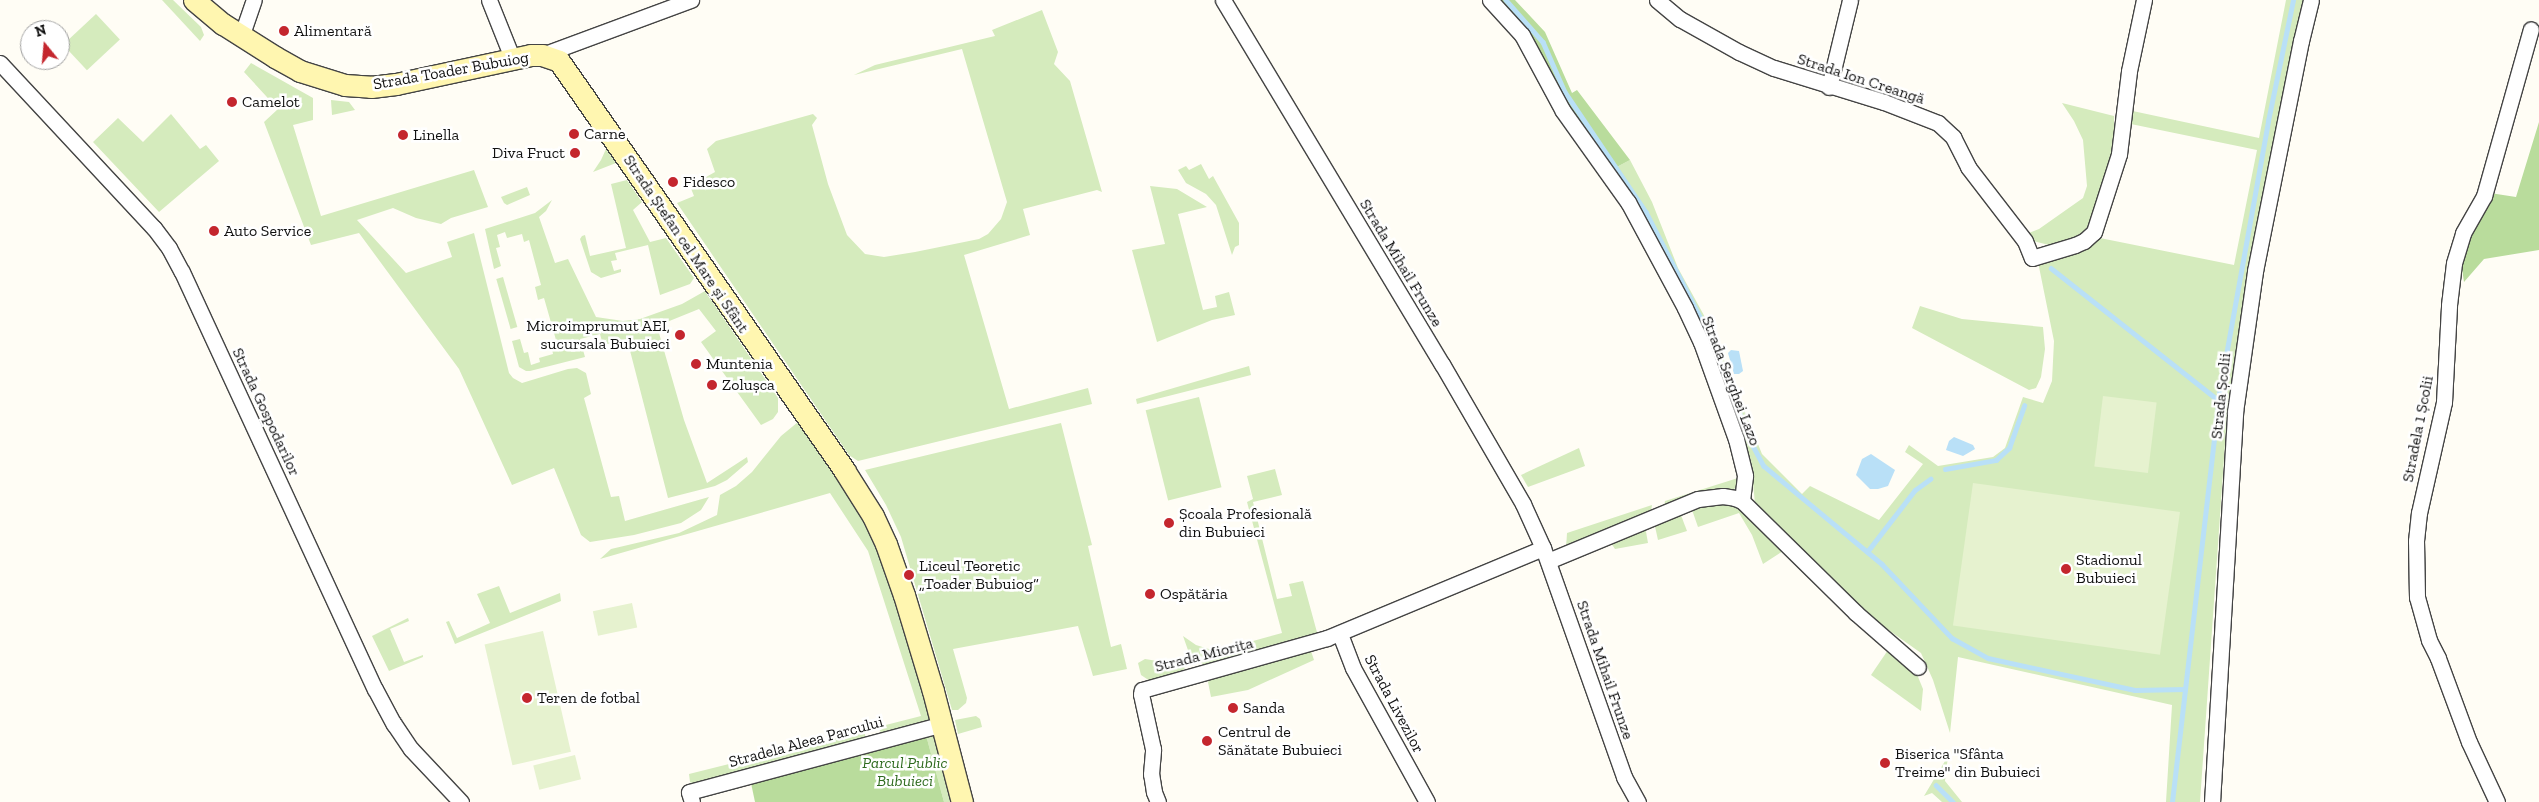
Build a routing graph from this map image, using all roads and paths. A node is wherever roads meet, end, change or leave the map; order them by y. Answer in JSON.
{"nodes":[{"id":1,"x":194,"y":0,"type":"edge"},
{"id":2,"x":254,"y":0,"type":"edge"},
{"id":3,"x":489,"y":0,"type":"edge"},
{"id":4,"x":692,"y":0,"type":"edge"},
{"id":5,"x":1223,"y":0,"type":"edge"},
{"id":6,"x":1490,"y":0,"type":"edge"},
{"id":7,"x":1657,"y":0,"type":"edge"},
{"id":8,"x":1850,"y":0,"type":"edge"},
{"id":9,"x":2144,"y":0,"type":"edge"},
{"id":10,"x":2311,"y":0,"type":"edge"},
{"id":11,"x":2531,"y":29,"type":"dead end"},
{"id":12,"x":241,"y":37,"type":"junction"},
{"id":13,"x":542,"y":55,"type":"junction"},
{"id":14,"x":513,"y":60,"type":"junction"},
{"id":15,"x":0,"y":64,"type":"edge"},
{"id":16,"x":1829,"y":87,"type":"junction"},
{"id":17,"x":1742,"y":501,"type":"junction"},
{"id":18,"x":1546,"y":554,"type":"junction"},
{"id":19,"x":1333,"y":636,"type":"junction"},
{"id":20,"x":1918,"y":667,"type":"dead end"},
{"id":21,"x":942,"y":724,"type":"junction"},
{"id":22,"x":461,"y":802,"type":"edge"},
{"id":23,"x":692,"y":802,"type":"edge"},
{"id":24,"x":962,"y":802,"type":"edge"},
{"id":25,"x":1158,"y":802,"type":"edge"},
{"id":26,"x":1427,"y":802,"type":"edge"},
{"id":27,"x":1638,"y":802,"type":"edge"},
{"id":28,"x":2212,"y":802,"type":"edge"},
{"id":29,"x":2498,"y":802,"type":"edge"}],
"edges":[{"from":1,"to":12,"type":"street","name":"Strada Toader Bubuiog"},
{"from":2,"to":12,"type":"street"},
{"from":3,"to":14,"type":"street"},
{"from":4,"to":13,"type":"street","name":"Strada Toader Bubuiog"},
{"from":5,"to":18,"type":"street","name":"Strada Mihail Frunze"},
{"from":6,"to":17,"type":"street","name":"Strada Serghei Lazo"},
{"from":7,"to":16,"type":"street","name":"Strada Ion Creangă"},
{"from":8,"to":16,"type":"street"},
{"from":9,"to":16,"type":"street","name":"Strada Ion Creangă"},
{"from":10,"to":28,"type":"street","name":"Strada Școlii"},
{"from":11,"to":29,"type":"street","name":"Stradela 1 Școlii"},
{"from":12,"to":14,"type":"street","name":"Strada Toader Bubuiog"},
{"from":13,"to":14,"type":"street","name":"Strada Toader Bubuiog"},
{"from":13,"to":21,"type":"street","name":"Strada Ștefan cel Mare și Sfânt"},
{"from":15,"to":22,"type":"street","name":"Strada Gospodarilor"},
{"from":17,"to":18,"type":"street"},
{"from":17,"to":20,"type":"street"},
{"from":18,"to":19,"type":"street"},
{"from":18,"to":27,"type":"street","name":"Strada Mihail Frunze"},
{"from":19,"to":25,"type":"street","name":"Strada Miorița"},
{"from":19,"to":26,"type":"street","name":"Strada Livezilor"},
{"from":21,"to":23,"type":"street","name":"Stradela Aleea Parcului"},
{"from":21,"to":24,"type":"street","name":"Strada Ștefan cel Mare și Sfânt"}]}
